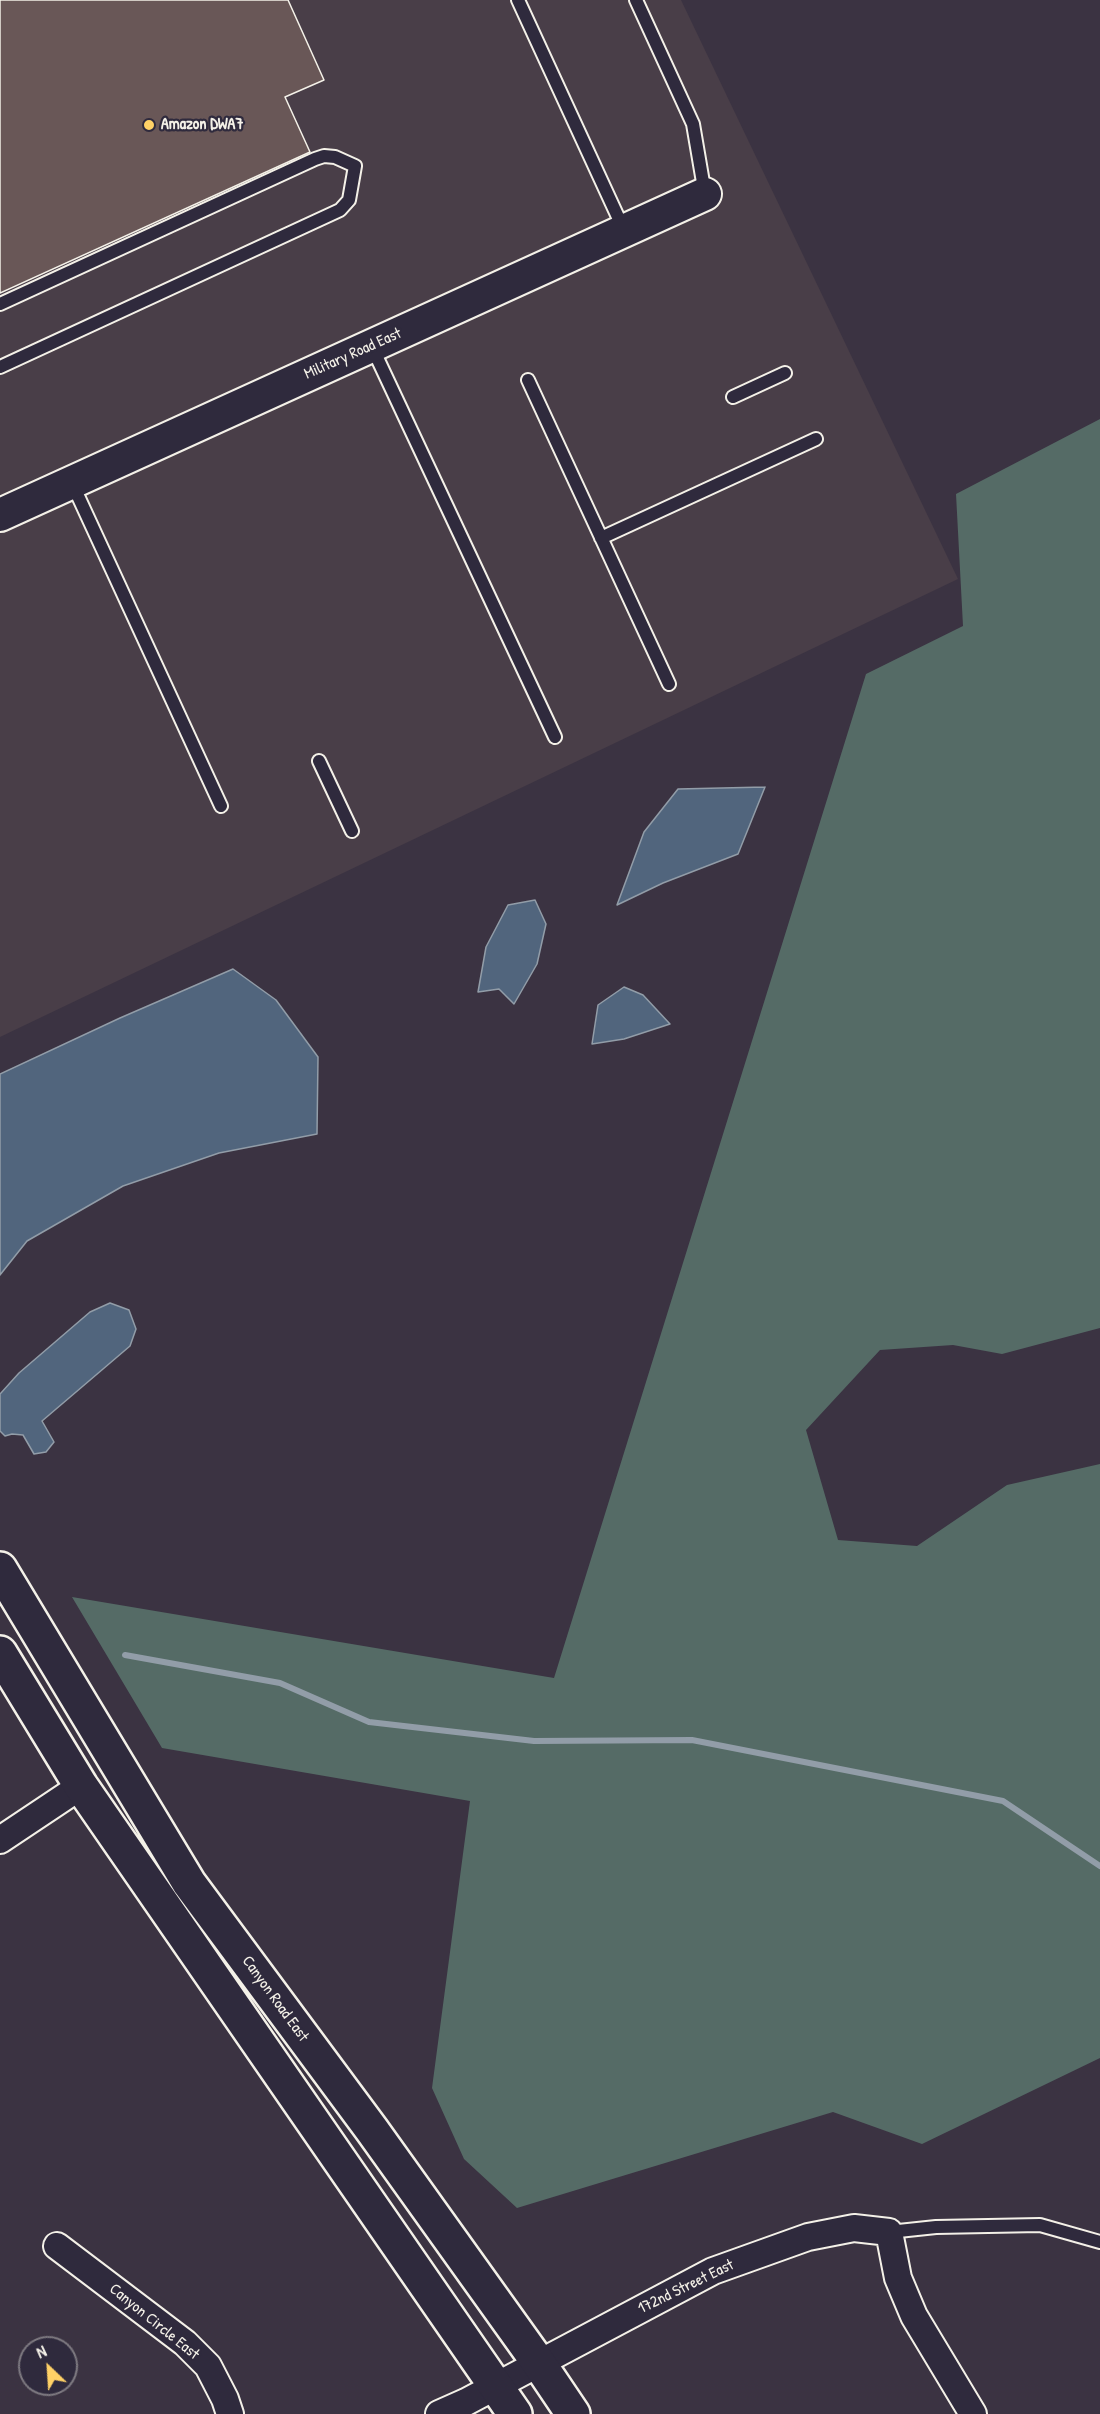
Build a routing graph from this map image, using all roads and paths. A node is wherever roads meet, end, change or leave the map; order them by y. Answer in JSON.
{"nodes":[{"id":1,"x":518,"y":0,"type":"edge"},
{"id":2,"x":636,"y":0,"type":"edge"},
{"id":3,"x":705,"y":194,"type":"joint"},
{"id":4,"x":624,"y":231,"type":"junction"},
{"id":5,"x":0,"y":304,"type":"edge"},
{"id":6,"x":371,"y":346,"type":"junction"},
{"id":7,"x":0,"y":367,"type":"edge"},
{"id":8,"x":785,"y":373,"type":"dead end"},
{"id":9,"x":528,"y":380,"type":"dead end"},
{"id":10,"x":733,"y":397,"type":"dead end"},
{"id":11,"x":816,"y":440,"type":"dead end"},
{"id":12,"x":71,"y":482,"type":"junction"},
{"id":13,"x":0,"y":514,"type":"edge"},
{"id":14,"x":602,"y":538,"type":"junction"},
{"id":15,"x":669,"y":684,"type":"dead end"},
{"id":16,"x":555,"y":737,"type":"dead end"},
{"id":17,"x":319,"y":761,"type":"dead end"},
{"id":18,"x":221,"y":806,"type":"dead end"},
{"id":19,"x":352,"y":831,"type":"dead end"},
{"id":20,"x":0,"y":1569,"type":"edge"},
{"id":21,"x":0,"y":1653,"type":"edge"},
{"id":22,"x":81,"y":1786,"type":"junction"},
{"id":23,"x":0,"y":1839,"type":"edge"},
{"id":24,"x":189,"y":1883,"type":"junction"},
{"id":25,"x":889,"y":2232,"type":"junction"},
{"id":26,"x":1100,"y":2242,"type":"edge"},
{"id":27,"x":57,"y":2246,"type":"dead end"},
{"id":28,"x":538,"y":2362,"type":"junction"},
{"id":29,"x":495,"y":2386,"type":"junction"},
{"id":30,"x":230,"y":2414,"type":"edge"},
{"id":31,"x":439,"y":2414,"type":"edge"},
{"id":32,"x":515,"y":2414,"type":"edge"},
{"id":33,"x":573,"y":2414,"type":"edge"},
{"id":34,"x":973,"y":2414,"type":"edge"}],
"edges":[{"from":1,"to":4,"type":"lane"},
{"from":2,"to":3,"type":"lane"},
{"from":3,"to":4,"type":"street","name":"Military Road East"},
{"from":4,"to":6,"type":"street","name":"Military Road East"},
{"from":5,"to":7,"type":"lane"},
{"from":6,"to":12,"type":"street","name":"Military Road East"},
{"from":6,"to":16,"type":"lane"},
{"from":8,"to":10,"type":"lane"},
{"from":9,"to":14,"type":"lane"},
{"from":11,"to":14,"type":"lane"},
{"from":12,"to":13,"type":"street","name":"Military Road East"},
{"from":12,"to":18,"type":"lane"},
{"from":14,"to":15,"type":"lane"},
{"from":17,"to":19,"type":"lane"},
{"from":20,"to":24,"type":"main road","name":"Canyon Road East"},
{"from":21,"to":22,"type":"main road"},
{"from":22,"to":23,"type":"street"},
{"from":22,"to":24,"type":"main road"},
{"from":22,"to":29,"type":"main road"},
{"from":24,"to":28,"type":"main road","name":"Canyon Road East"},
{"from":25,"to":26,"type":"lane"},
{"from":25,"to":28,"type":"street","name":"172nd Street East"},
{"from":25,"to":34,"type":"street"},
{"from":27,"to":30,"type":"street","name":"Canyon Circle East"},
{"from":28,"to":29,"type":"street","name":"172nd Street East"},
{"from":28,"to":33,"type":"main road","name":"Canyon Road East"},
{"from":29,"to":31,"type":"street","name":"172nd Street East"},
{"from":29,"to":32,"type":"main road"}]}
